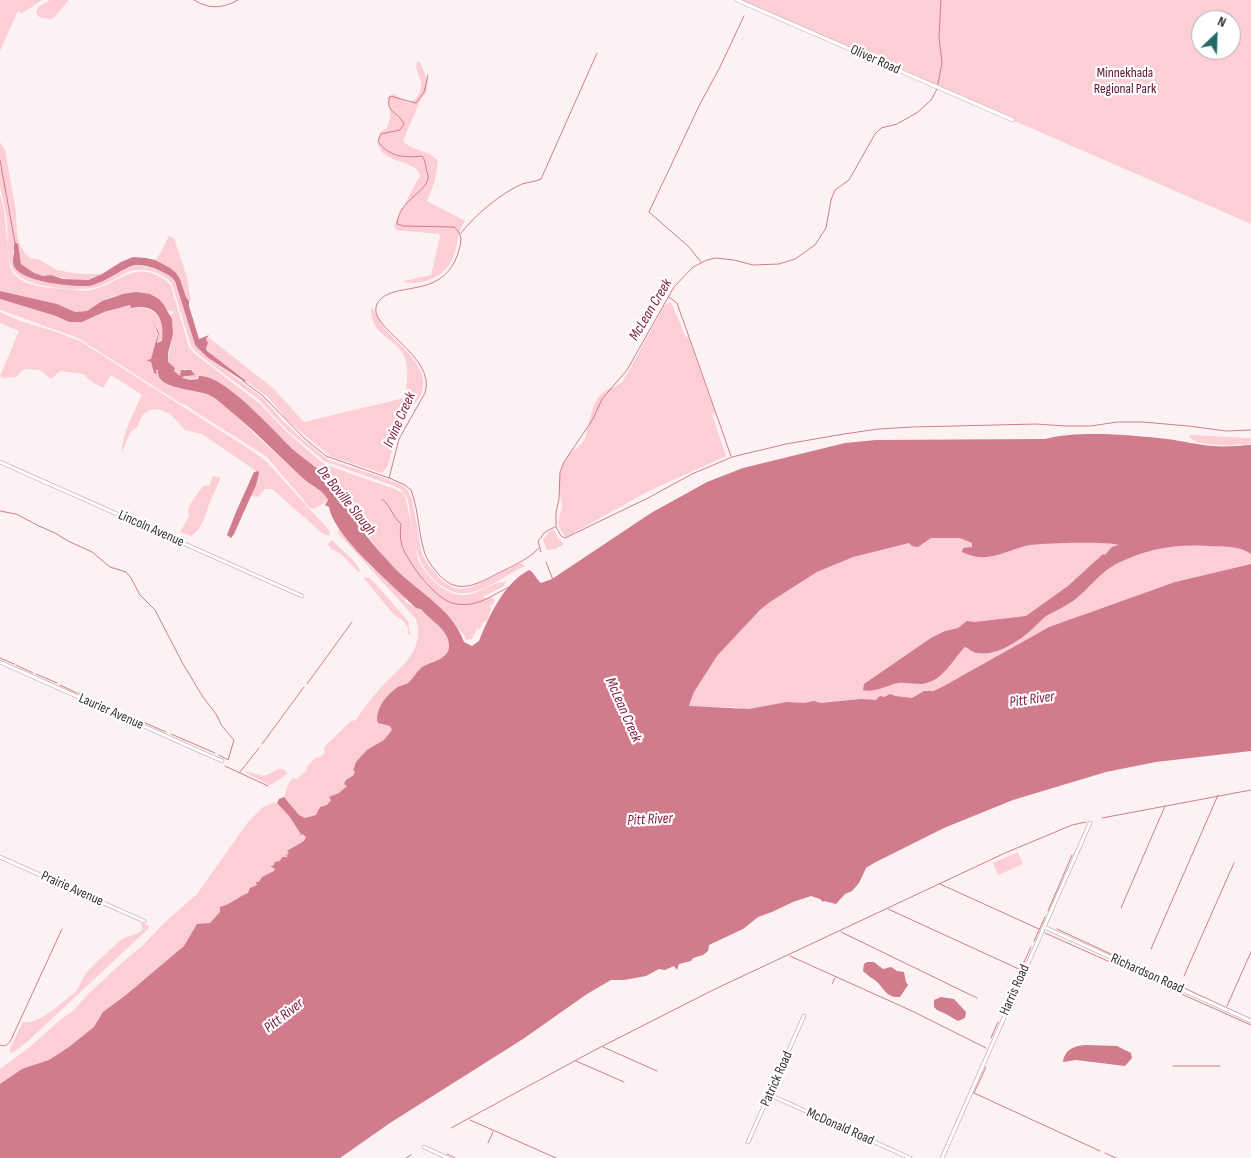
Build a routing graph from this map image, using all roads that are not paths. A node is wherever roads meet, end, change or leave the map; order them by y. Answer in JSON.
{"nodes":[{"id":1,"x":737,"y":0,"type":"edge"},
{"id":2,"x":1013,"y":120,"type":"dead end"},
{"id":3,"x":0,"y":462,"type":"edge"},
{"id":4,"x":302,"y":596,"type":"dead end"},
{"id":5,"x":0,"y":662,"type":"edge"},
{"id":6,"x":222,"y":761,"type":"dead end"},
{"id":7,"x":1090,"y":823,"type":"dead end"},
{"id":8,"x":0,"y":857,"type":"edge"},
{"id":9,"x":144,"y":921,"type":"dead end"},
{"id":10,"x":1044,"y":927,"type":"junction"},
{"id":11,"x":804,"y":1016,"type":"dead end"},
{"id":12,"x":1251,"y":1021,"type":"edge"},
{"id":13,"x":770,"y":1095,"type":"junction"},
{"id":14,"x":748,"y":1142,"type":"dead end"},
{"id":15,"x":424,"y":1147,"type":"dead end"},
{"id":16,"x":448,"y":1158,"type":"edge"},
{"id":17,"x":910,"y":1158,"type":"edge"},
{"id":18,"x":942,"y":1158,"type":"edge"}],
"edges":[{"from":1,"to":2,"type":"street","name":"Oliver Road"},
{"from":3,"to":4,"type":"street","name":"Lincoln Avenue"},
{"from":5,"to":6,"type":"street","name":"Laurier Avenue"},
{"from":7,"to":10,"type":"street","name":"Harris Road"},
{"from":8,"to":9,"type":"street","name":"Prairie Avenue"},
{"from":10,"to":12,"type":"street","name":"Richardson Road"},
{"from":10,"to":18,"type":"street","name":"Harris Road"},
{"from":11,"to":13,"type":"street","name":"Patrick Road"},
{"from":13,"to":14,"type":"street","name":"Patrick Road"},
{"from":13,"to":17,"type":"street","name":"McDonald Road"},
{"from":15,"to":16,"type":"street"}]}
